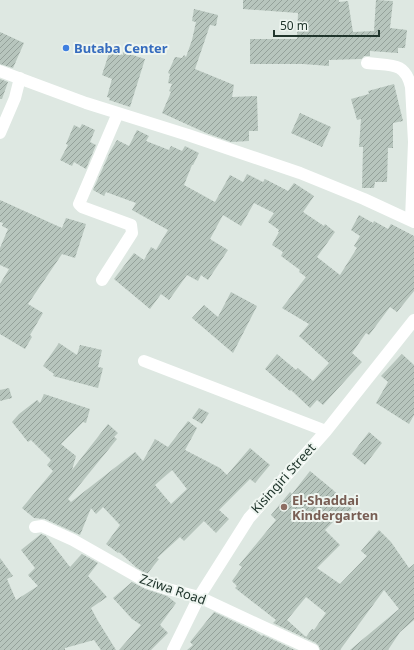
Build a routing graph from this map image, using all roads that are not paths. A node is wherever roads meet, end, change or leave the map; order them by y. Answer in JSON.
{"nodes":[{"id":1,"x":367,"y":63,"type":"dead end"},
{"id":2,"x":0,"y":70,"type":"edge"},
{"id":3,"x":20,"y":78,"type":"junction"},
{"id":4,"x":118,"y":113,"type":"junction"},
{"id":5,"x":0,"y":133,"type":"edge"},
{"id":6,"x":412,"y":221,"type":"edge"},
{"id":7,"x":102,"y":280,"type":"dead end"},
{"id":8,"x":414,"y":320,"type":"edge"},
{"id":9,"x":144,"y":361,"type":"dead end"},
{"id":10,"x":326,"y":431,"type":"junction"},
{"id":11,"x":35,"y":527,"type":"dead end"},
{"id":12,"x":199,"y":596,"type":"junction"},
{"id":13,"x":173,"y":650,"type":"edge"},
{"id":14,"x":313,"y":650,"type":"edge"}],
"edges":[{"from":1,"to":6,"type":"street"},
{"from":2,"to":3,"type":"street"},
{"from":3,"to":4,"type":"street"},
{"from":3,"to":5,"type":"street"},
{"from":4,"to":6,"type":"street"},
{"from":4,"to":7,"type":"street"},
{"from":8,"to":10,"type":"street","name":"Kisingiri Street"},
{"from":9,"to":10,"type":"street"},
{"from":10,"to":12,"type":"street","name":"Kisingiri Street"},
{"from":11,"to":12,"type":"street","name":"Zziwa Road"},
{"from":12,"to":13,"type":"street","name":"Kisingiri Street"},
{"from":12,"to":14,"type":"street","name":"Zziwa Road"}]}
